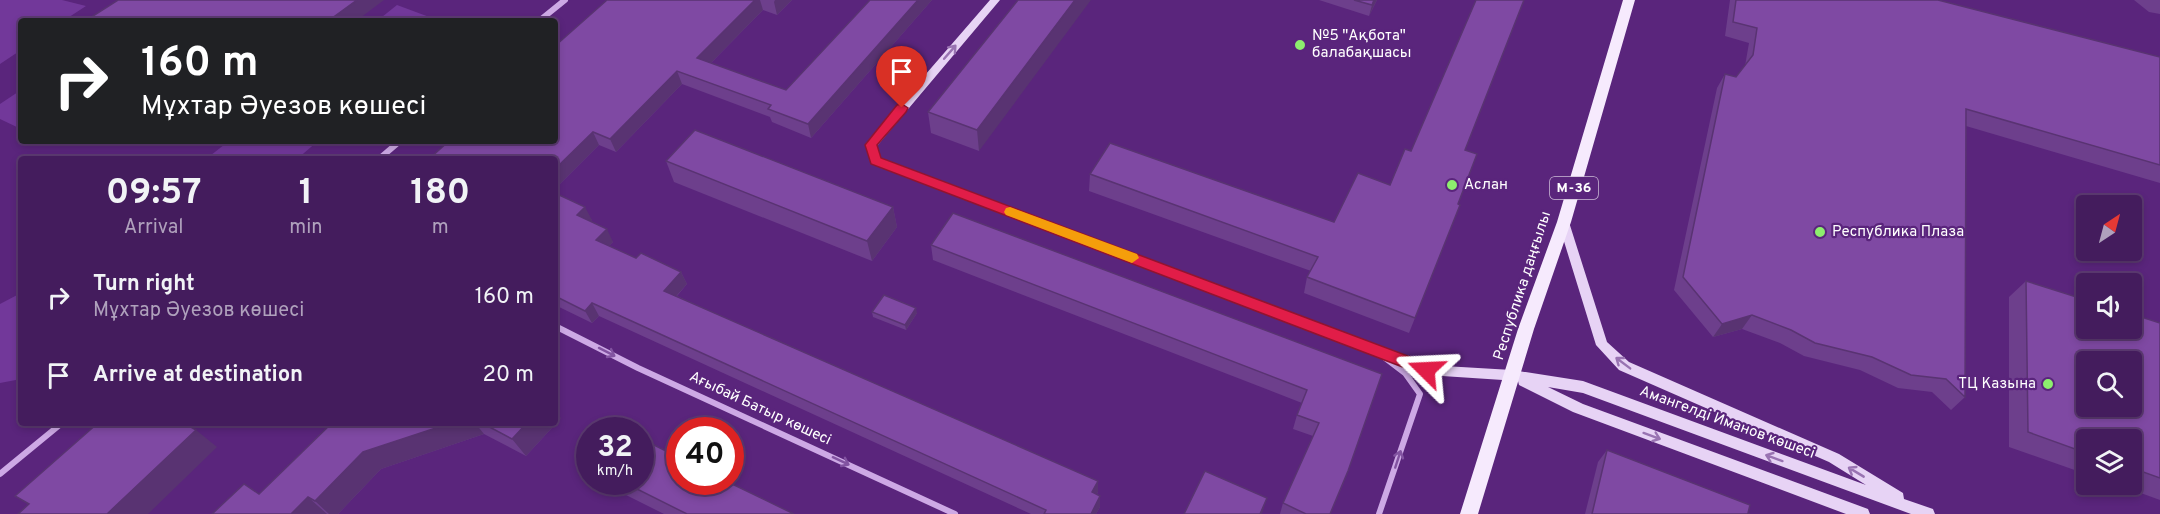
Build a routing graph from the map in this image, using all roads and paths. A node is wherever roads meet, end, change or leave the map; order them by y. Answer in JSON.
{"nodes":[{"id":1,"x":565,"y":0,"type":"edge"},
{"id":2,"x":995,"y":0,"type":"edge"},
{"id":3,"x":1629,"y":0,"type":"edge"},
{"id":4,"x":544,"y":18,"type":"edge"},
{"id":5,"x":396,"y":144,"type":"edge"},
{"id":6,"x":382,"y":156,"type":"edge"},
{"id":7,"x":1564,"y":222,"type":"junction"},
{"id":8,"x":558,"y":328,"type":"edge"},
{"id":9,"x":1362,"y":345,"type":"junction"},
{"id":10,"x":1512,"y":375,"type":"junction"},
{"id":11,"x":59,"y":426,"type":"edge"},
{"id":12,"x":0,"y":474,"type":"edge"},
{"id":13,"x":1926,"y":513,"type":"edge"},
{"id":14,"x":955,"y":514,"type":"edge"},
{"id":15,"x":1379,"y":514,"type":"edge"},
{"id":16,"x":1469,"y":514,"type":"edge"},
{"id":17,"x":1863,"y":514,"type":"edge"}],
"edges":[{"from":1,"to":4,"type":"street"},
{"from":9,"to":2,"type":"main road","name":"Амангелді Иманов көшесі","one_way":true},
{"from":3,"to":7,"type":"main road","name":"Республика даңғылы","number":"M-36"},
{"from":5,"to":6,"type":"street"},
{"from":7,"to":10,"type":"main road","name":"Республика даңғылы","number":"M-36"},
{"from":13,"to":7,"type":"main road","one_way":true},
{"from":8,"to":14,"type":"street","name":"Ағыбай Батыр көшесі","one_way":true},
{"from":9,"to":10,"type":"main road","name":"Амангелді Иманов көшесі"},
{"from":15,"to":9,"type":"street","one_way":true},
{"from":13,"to":10,"type":"main road","name":"Амангелді Иманов көшесі","one_way":true},
{"from":10,"to":16,"type":"main road","name":"Республика даңғылы"},
{"from":10,"to":17,"type":"main road","name":"Амангелді Иманов көшесі","one_way":true},
{"from":11,"to":12,"type":"street"}]}
